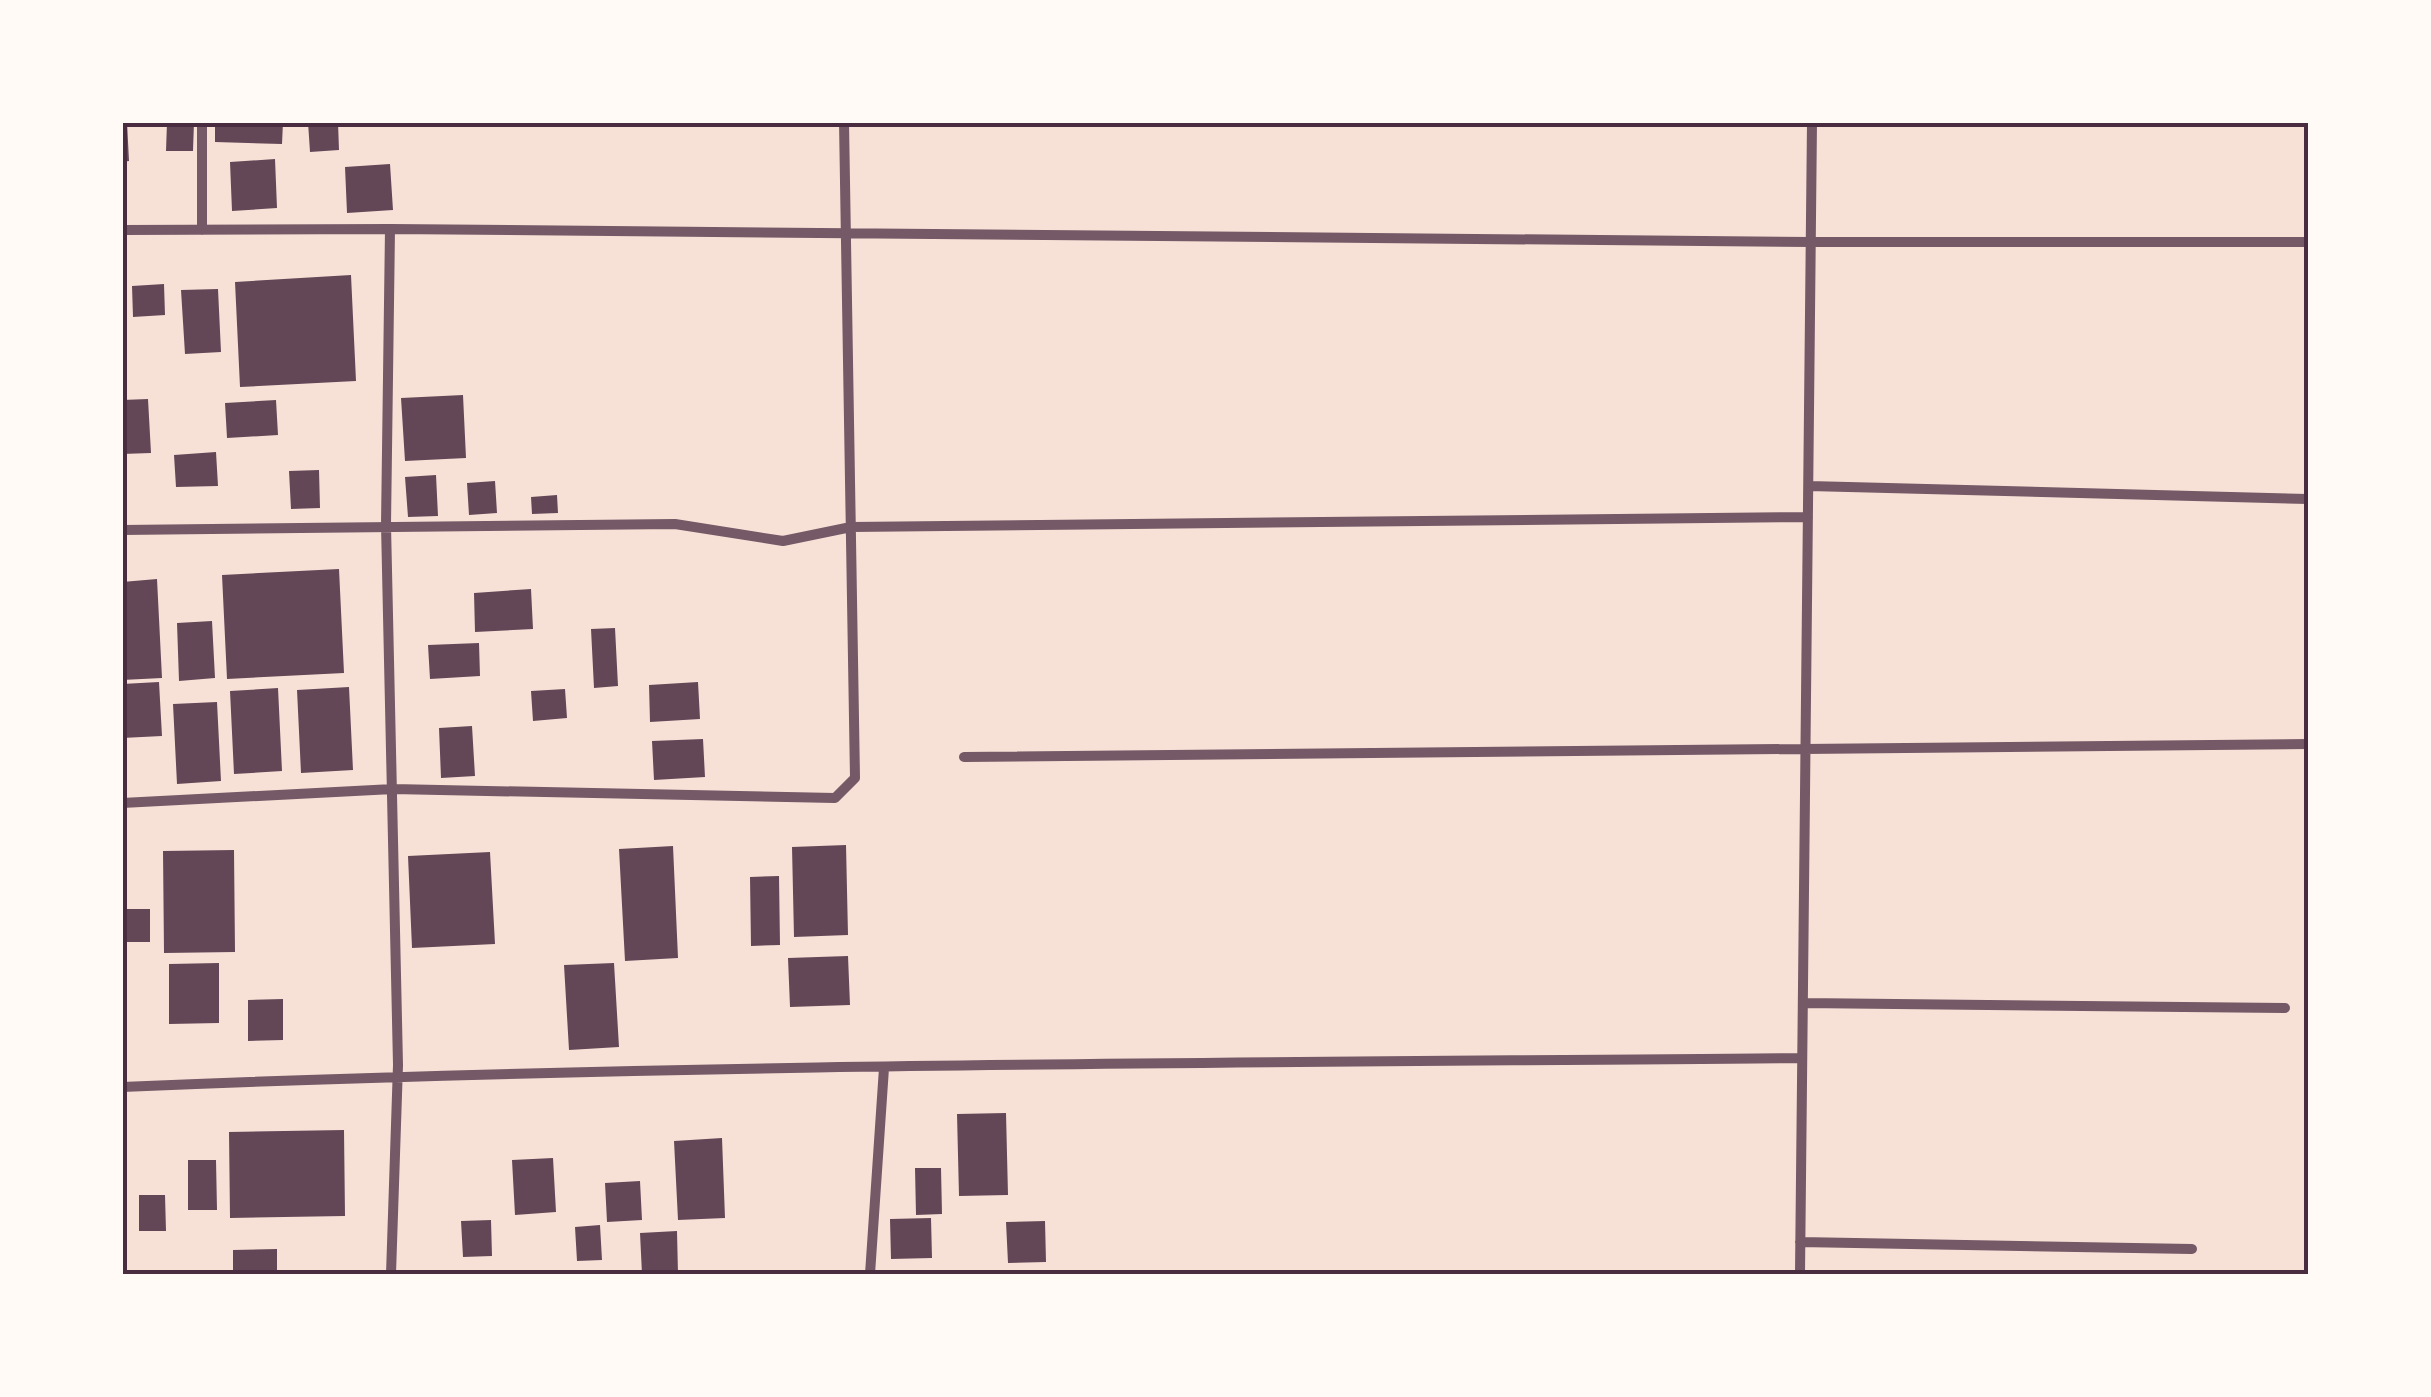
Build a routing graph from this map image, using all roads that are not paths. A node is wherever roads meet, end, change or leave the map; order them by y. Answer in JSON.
{"nodes":[{"id":1,"x":202,"y":122,"type":"edge"},
{"id":2,"x":844,"y":122,"type":"edge"},
{"id":3,"x":1812,"y":122,"type":"edge"},
{"id":4,"x":390,"y":229,"type":"junction"},
{"id":5,"x":122,"y":230,"type":"edge"},
{"id":6,"x":202,"y":230,"type":"junction"},
{"id":7,"x":845,"y":236,"type":"junction"},
{"id":8,"x":1811,"y":242,"type":"junction"},
{"id":9,"x":2308,"y":242,"type":"edge"},
{"id":10,"x":1809,"y":486,"type":"junction"},
{"id":11,"x":2308,"y":499,"type":"edge"},
{"id":12,"x":1808,"y":516,"type":"junction"},
{"id":13,"x":386,"y":525,"type":"junction"},
{"id":14,"x":851,"y":527,"type":"junction"},
{"id":15,"x":122,"y":530,"type":"edge"},
{"id":16,"x":2308,"y":744,"type":"edge"},
{"id":17,"x":1806,"y":748,"type":"junction"},
{"id":18,"x":964,"y":758,"type":"dead end"},
{"id":19,"x":393,"y":789,"type":"junction"},
{"id":20,"x":122,"y":804,"type":"edge"},
{"id":21,"x":1803,"y":1003,"type":"junction"},
{"id":22,"x":2285,"y":1008,"type":"dead end"},
{"id":23,"x":1802,"y":1058,"type":"junction"},
{"id":24,"x":884,"y":1068,"type":"junction"},
{"id":25,"x":398,"y":1075,"type":"junction"},
{"id":26,"x":122,"y":1087,"type":"edge"},
{"id":27,"x":1800,"y":1242,"type":"junction"},
{"id":28,"x":2192,"y":1249,"type":"dead end"},
{"id":29,"x":391,"y":1274,"type":"edge"},
{"id":30,"x":870,"y":1274,"type":"edge"},
{"id":31,"x":1800,"y":1274,"type":"edge"}],
"edges":[{"from":1,"to":6,"type":"street"},
{"from":2,"to":7,"type":"street"},
{"from":3,"to":8,"type":"street"},
{"from":4,"to":6,"type":"street"},
{"from":4,"to":7,"type":"street"},
{"from":4,"to":13,"type":"street"},
{"from":5,"to":6,"type":"street"},
{"from":7,"to":8,"type":"street"},
{"from":7,"to":14,"type":"street"},
{"from":8,"to":9,"type":"street"},
{"from":8,"to":10,"type":"street"},
{"from":10,"to":11,"type":"street"},
{"from":10,"to":12,"type":"street"},
{"from":12,"to":14,"type":"street"},
{"from":12,"to":17,"type":"street"},
{"from":13,"to":14,"type":"street"},
{"from":13,"to":15,"type":"street"},
{"from":13,"to":19,"type":"street"},
{"from":14,"to":19,"type":"street"},
{"from":16,"to":17,"type":"street"},
{"from":17,"to":18,"type":"street"},
{"from":17,"to":21,"type":"street"},
{"from":19,"to":20,"type":"street"},
{"from":19,"to":25,"type":"street"},
{"from":21,"to":22,"type":"street"},
{"from":21,"to":23,"type":"street"},
{"from":23,"to":24,"type":"street"},
{"from":23,"to":27,"type":"street"},
{"from":24,"to":25,"type":"street"},
{"from":24,"to":30,"type":"street"},
{"from":25,"to":26,"type":"street"},
{"from":25,"to":29,"type":"street"},
{"from":27,"to":28,"type":"street"},
{"from":27,"to":31,"type":"street"}]}
